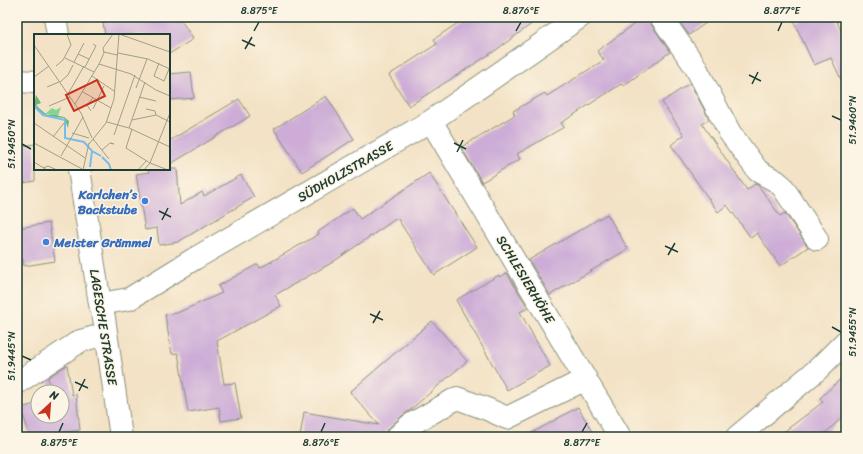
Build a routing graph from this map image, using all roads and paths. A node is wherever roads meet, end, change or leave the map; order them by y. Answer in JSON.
{"nodes":[{"id":1,"x":55,"y":17,"type":"edge"},
{"id":2,"x":580,"y":17,"type":"edge"},
{"id":3,"x":661,"y":17,"type":"edge"},
{"id":4,"x":58,"y":34,"type":"edge"},
{"id":5,"x":17,"y":81,"type":"edge"},
{"id":6,"x":34,"y":82,"type":"edge"},
{"id":7,"x":431,"y":121,"type":"junction"},
{"id":8,"x":79,"y":170,"type":"edge"},
{"id":9,"x":817,"y":239,"type":"dead end"},
{"id":10,"x":100,"y":304,"type":"junction"},
{"id":11,"x":106,"y":334,"type":"junction"},
{"id":12,"x":846,"y":341,"type":"edge"},
{"id":13,"x":586,"y":378,"type":"junction"},
{"id":14,"x":17,"y":383,"type":"edge"},
{"id":15,"x":121,"y":437,"type":"edge"},
{"id":16,"x":397,"y":437,"type":"edge"},
{"id":17,"x":620,"y":437,"type":"edge"},
{"id":18,"x":737,"y":437,"type":"edge"}],
"edges":[{"from":1,"to":4,"type":"street"},
{"from":2,"to":7,"type":"street","name":"SÜDHOLZSTRASSE"},
{"from":3,"to":9,"type":"street"},
{"from":5,"to":6,"type":"street"},
{"from":7,"to":10,"type":"street","name":"SÜDHOLZSTRASSE"},
{"from":7,"to":13,"type":"street","name":"SCHLESIERHÖHE"},
{"from":8,"to":10,"type":"street","name":"LAGESCHE STRASSE"},
{"from":10,"to":11,"type":"street","name":"LAGESCHE STRASSE"},
{"from":11,"to":14,"type":"street"},
{"from":11,"to":15,"type":"street","name":"LAGESCHE STRASSE"},
{"from":12,"to":18,"type":"street"},
{"from":13,"to":16,"type":"street"},
{"from":13,"to":17,"type":"street","name":"SCHLESIERHÖHE"}]}
